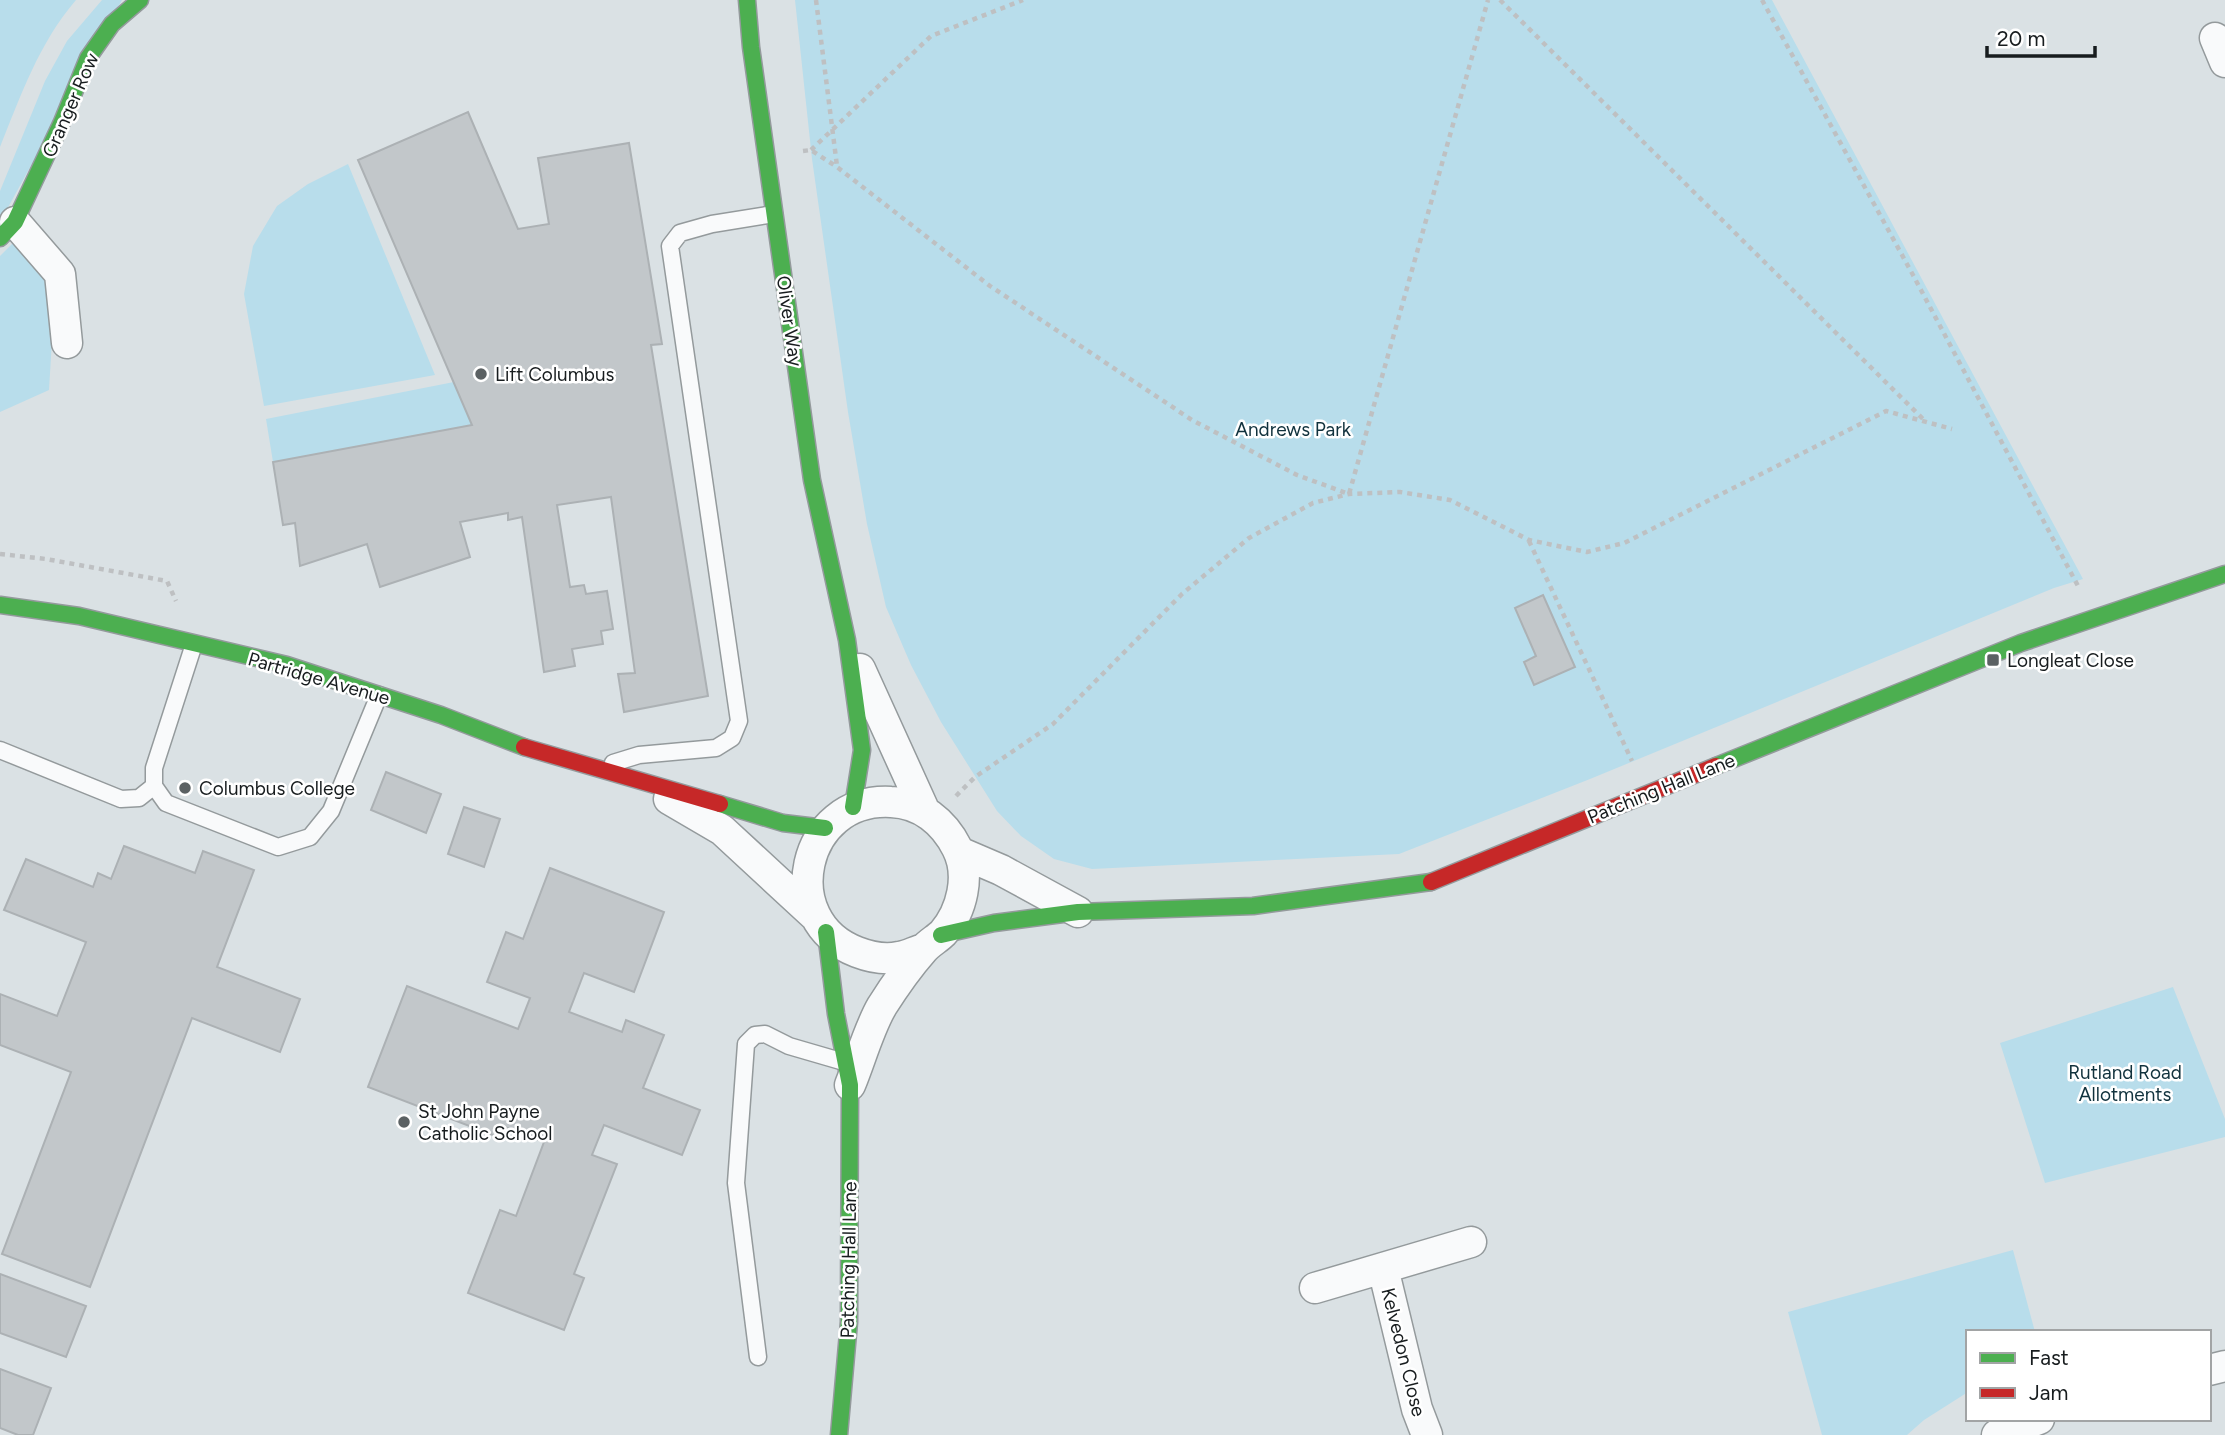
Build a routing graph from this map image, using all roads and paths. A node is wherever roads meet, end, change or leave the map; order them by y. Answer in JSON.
{"nodes":[{"id":1,"x":140,"y":0,"type":"edge"},
{"id":2,"x":747,"y":0,"type":"edge"},
{"id":3,"x":816,"y":0,"type":"edge"},
{"id":4,"x":1023,"y":0,"type":"edge"},
{"id":5,"x":1488,"y":0,"type":"edge"},
{"id":6,"x":1500,"y":0,"type":"edge"},
{"id":7,"x":1762,"y":0,"type":"edge"},
{"id":8,"x":832,"y":130,"type":"junction"},
{"id":9,"x":837,"y":167,"type":"junction"},
{"id":10,"x":775,"y":214,"type":"junction"},
{"id":11,"x":8,"y":230,"type":"edge"},
{"id":12,"x":67,"y":343,"type":"dead end"},
{"id":13,"x":1926,"y":421,"type":"junction"},
{"id":14,"x":1952,"y":429,"type":"dead end"},
{"id":15,"x":1349,"y":494,"type":"junction"},
{"id":16,"x":1529,"y":540,"type":"junction"},
{"id":17,"x":0,"y":554,"type":"edge"},
{"id":18,"x":2225,"y":574,"type":"edge"},
{"id":19,"x":0,"y":606,"type":"edge"},
{"id":20,"x":2095,"y":617,"type":"junction"},
{"id":21,"x":847,"y":640,"type":"junction"},
{"id":22,"x":194,"y":643,"type":"junction"},
{"id":23,"x":379,"y":695,"type":"junction"},
{"id":24,"x":0,"y":750,"type":"edge"},
{"id":25,"x":598,"y":768,"type":"junction"},
{"id":26,"x":632,"y":777,"type":"junction"},
{"id":27,"x":154,"y":786,"type":"junction"},
{"id":28,"x":959,"y":793,"type":"dead end"},
{"id":29,"x":1646,"y":793,"type":"junction"},
{"id":30,"x":853,"y":807,"type":"junction"},
{"id":31,"x":925,"y":812,"type":"junction"},
{"id":32,"x":825,"y":828,"type":"junction"},
{"id":33,"x":959,"y":852,"type":"junction"},
{"id":34,"x":1078,"y":912,"type":"junction"},
{"id":35,"x":821,"y":924,"type":"junction"},
{"id":36,"x":933,"y":942,"type":"junction"},
{"id":37,"x":848,"y":1074,"type":"junction"},
{"id":38,"x":1471,"y":1242,"type":"dead end"},
{"id":39,"x":1383,"y":1268,"type":"junction"},
{"id":40,"x":1315,"y":1289,"type":"dead end"},
{"id":41,"x":758,"y":1357,"type":"dead end"},
{"id":42,"x":2034,"y":1421,"type":"edge"},
{"id":43,"x":839,"y":1435,"type":"edge"},
{"id":44,"x":1427,"y":1435,"type":"edge"},
{"id":45,"x":1997,"y":1435,"type":"edge"}],
"edges":[{"from":1,"to":11,"type":"street","name":"Granger Row"},
{"from":2,"to":10,"type":"street","name":"Oliver Way"},
{"from":3,"to":8,"type":"path"},
{"from":4,"to":8,"type":"path"},
{"from":5,"to":15,"type":"path"},
{"from":6,"to":13,"type":"path"},
{"from":7,"to":20,"type":"path"},
{"from":8,"to":9,"type":"path"},
{"from":8,"to":9,"type":"path"},
{"from":9,"to":15,"type":"path"},
{"from":10,"to":21,"type":"street","name":"Oliver Way"},
{"from":10,"to":25,"type":"lane"},
{"from":11,"to":12,"type":"street","name":"Granger Row"},
{"from":13,"to":14,"type":"path"},
{"from":13,"to":16,"type":"path"},
{"from":15,"to":16,"type":"path"},
{"from":15,"to":28,"type":"path"},
{"from":16,"to":29,"type":"path"},
{"from":17,"to":22,"type":"path"},
{"from":18,"to":20,"type":"street","name":"Patching Hall Lane"},
{"from":19,"to":22,"type":"street","name":"Partridge Avenue"},
{"from":20,"to":29,"type":"street","name":"Patching Hall Lane"},
{"from":21,"to":30,"type":"street","name":"Oliver Way"},
{"from":21,"to":31,"type":"street","name":"Oliver Way"},
{"from":22,"to":23,"type":"street","name":"Partridge Avenue"},
{"from":22,"to":27,"type":"lane"},
{"from":23,"to":25,"type":"street","name":"Partridge Avenue"},
{"from":23,"to":27,"type":"lane"},
{"from":24,"to":27,"type":"lane"},
{"from":25,"to":26,"type":"street","name":"Partridge Avenue"},
{"from":26,"to":32,"type":"street","name":"Partridge Avenue"},
{"from":26,"to":35,"type":"street","name":"Partridge Avenue"},
{"from":29,"to":34,"type":"street","name":"Patching Hall Lane"},
{"from":30,"to":31,"type":"street","name":"Patching Hall Lane"},
{"from":30,"to":32,"type":"street","name":"Patching Hall Lane"},
{"from":31,"to":33,"type":"street","name":"Patching Hall Lane"},
{"from":32,"to":35,"type":"street","name":"Patching Hall Lane"},
{"from":33,"to":34,"type":"street"},
{"from":33,"to":36,"type":"street","name":"Patching Hall Lane"},
{"from":34,"to":36,"type":"street","name":"Patching Hall Lane"},
{"from":35,"to":36,"type":"street","name":"Patching Hall Lane"},
{"from":35,"to":37,"type":"street","name":"Patching Hall Lane"},
{"from":36,"to":37,"type":"street","name":"Patching Hall Lane"},
{"from":37,"to":41,"type":"lane"},
{"from":37,"to":43,"type":"street","name":"Patching Hall Lane"},
{"from":38,"to":39,"type":"street","name":"Kelvedon Close"},
{"from":39,"to":40,"type":"street","name":"Kelvedon Close"},
{"from":39,"to":44,"type":"street","name":"Kelvedon Close"},
{"from":42,"to":45,"type":"street"}]}
